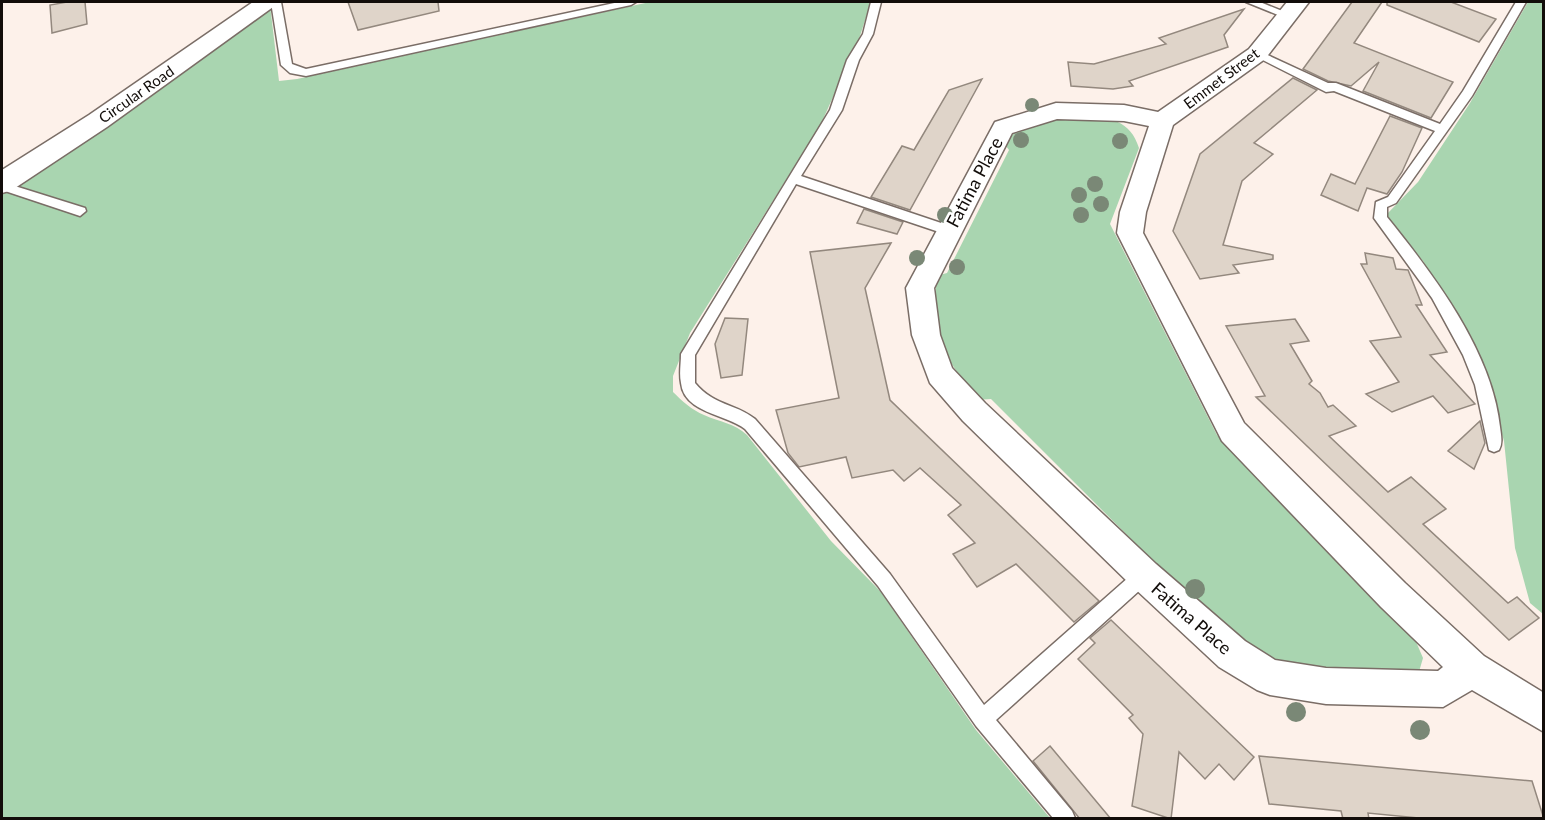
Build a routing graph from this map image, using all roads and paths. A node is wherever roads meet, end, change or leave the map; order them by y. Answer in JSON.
{"nodes":[{"id":1,"x":268,"y":2,"type":"edge"},
{"id":2,"x":276,"y":2,"type":"edge"},
{"id":3,"x":631,"y":2,"type":"edge"},
{"id":4,"x":876,"y":2,"type":"edge"},
{"id":5,"x":1251,"y":2,"type":"edge"},
{"id":6,"x":1521,"y":2,"type":"edge"},
{"id":7,"x":1292,"y":8,"type":"edge"},
{"id":8,"x":1257,"y":54,"type":"junction"},
{"id":9,"x":1162,"y":121,"type":"junction"},
{"id":10,"x":1442,"y":129,"type":"junction"},
{"id":11,"x":793,"y":178,"type":"junction"},
{"id":12,"x":2,"y":184,"type":"edge"},
{"id":13,"x":80,"y":211,"type":"dead end"},
{"id":14,"x":948,"y":230,"type":"junction"},
{"id":15,"x":1494,"y":445,"type":"dead end"},
{"id":16,"x":1144,"y":575,"type":"junction"},
{"id":17,"x":1471,"y":669,"type":"junction"},
{"id":18,"x":1544,"y":714,"type":"edge"},
{"id":19,"x":983,"y":719,"type":"junction"},
{"id":20,"x":1065,"y":819,"type":"edge"}],
"edges":[{"from":1,"to":12,"type":"main road","name":"Circular Road"},
{"from":2,"to":3,"type":"lane"},
{"from":4,"to":11,"type":"lane"},
{"from":5,"to":7,"type":"lane"},
{"from":6,"to":10,"type":"lane"},
{"from":7,"to":8,"type":"street","name":"Emmet Street"},
{"from":8,"to":9,"type":"street","name":"Emmet Street"},
{"from":8,"to":10,"type":"lane"},
{"from":9,"to":14,"type":"street","name":"Fatima Place"},
{"from":9,"to":17,"type":"street"},
{"from":10,"to":15,"type":"lane"},
{"from":11,"to":14,"type":"lane"},
{"from":11,"to":19,"type":"lane"},
{"from":12,"to":13,"type":"lane"},
{"from":14,"to":16,"type":"street","name":"Fatima Place"},
{"from":16,"to":17,"type":"street","name":"Fatima Place"},
{"from":16,"to":19,"type":"lane"},
{"from":17,"to":18,"type":"street"},
{"from":19,"to":20,"type":"lane"}]}
